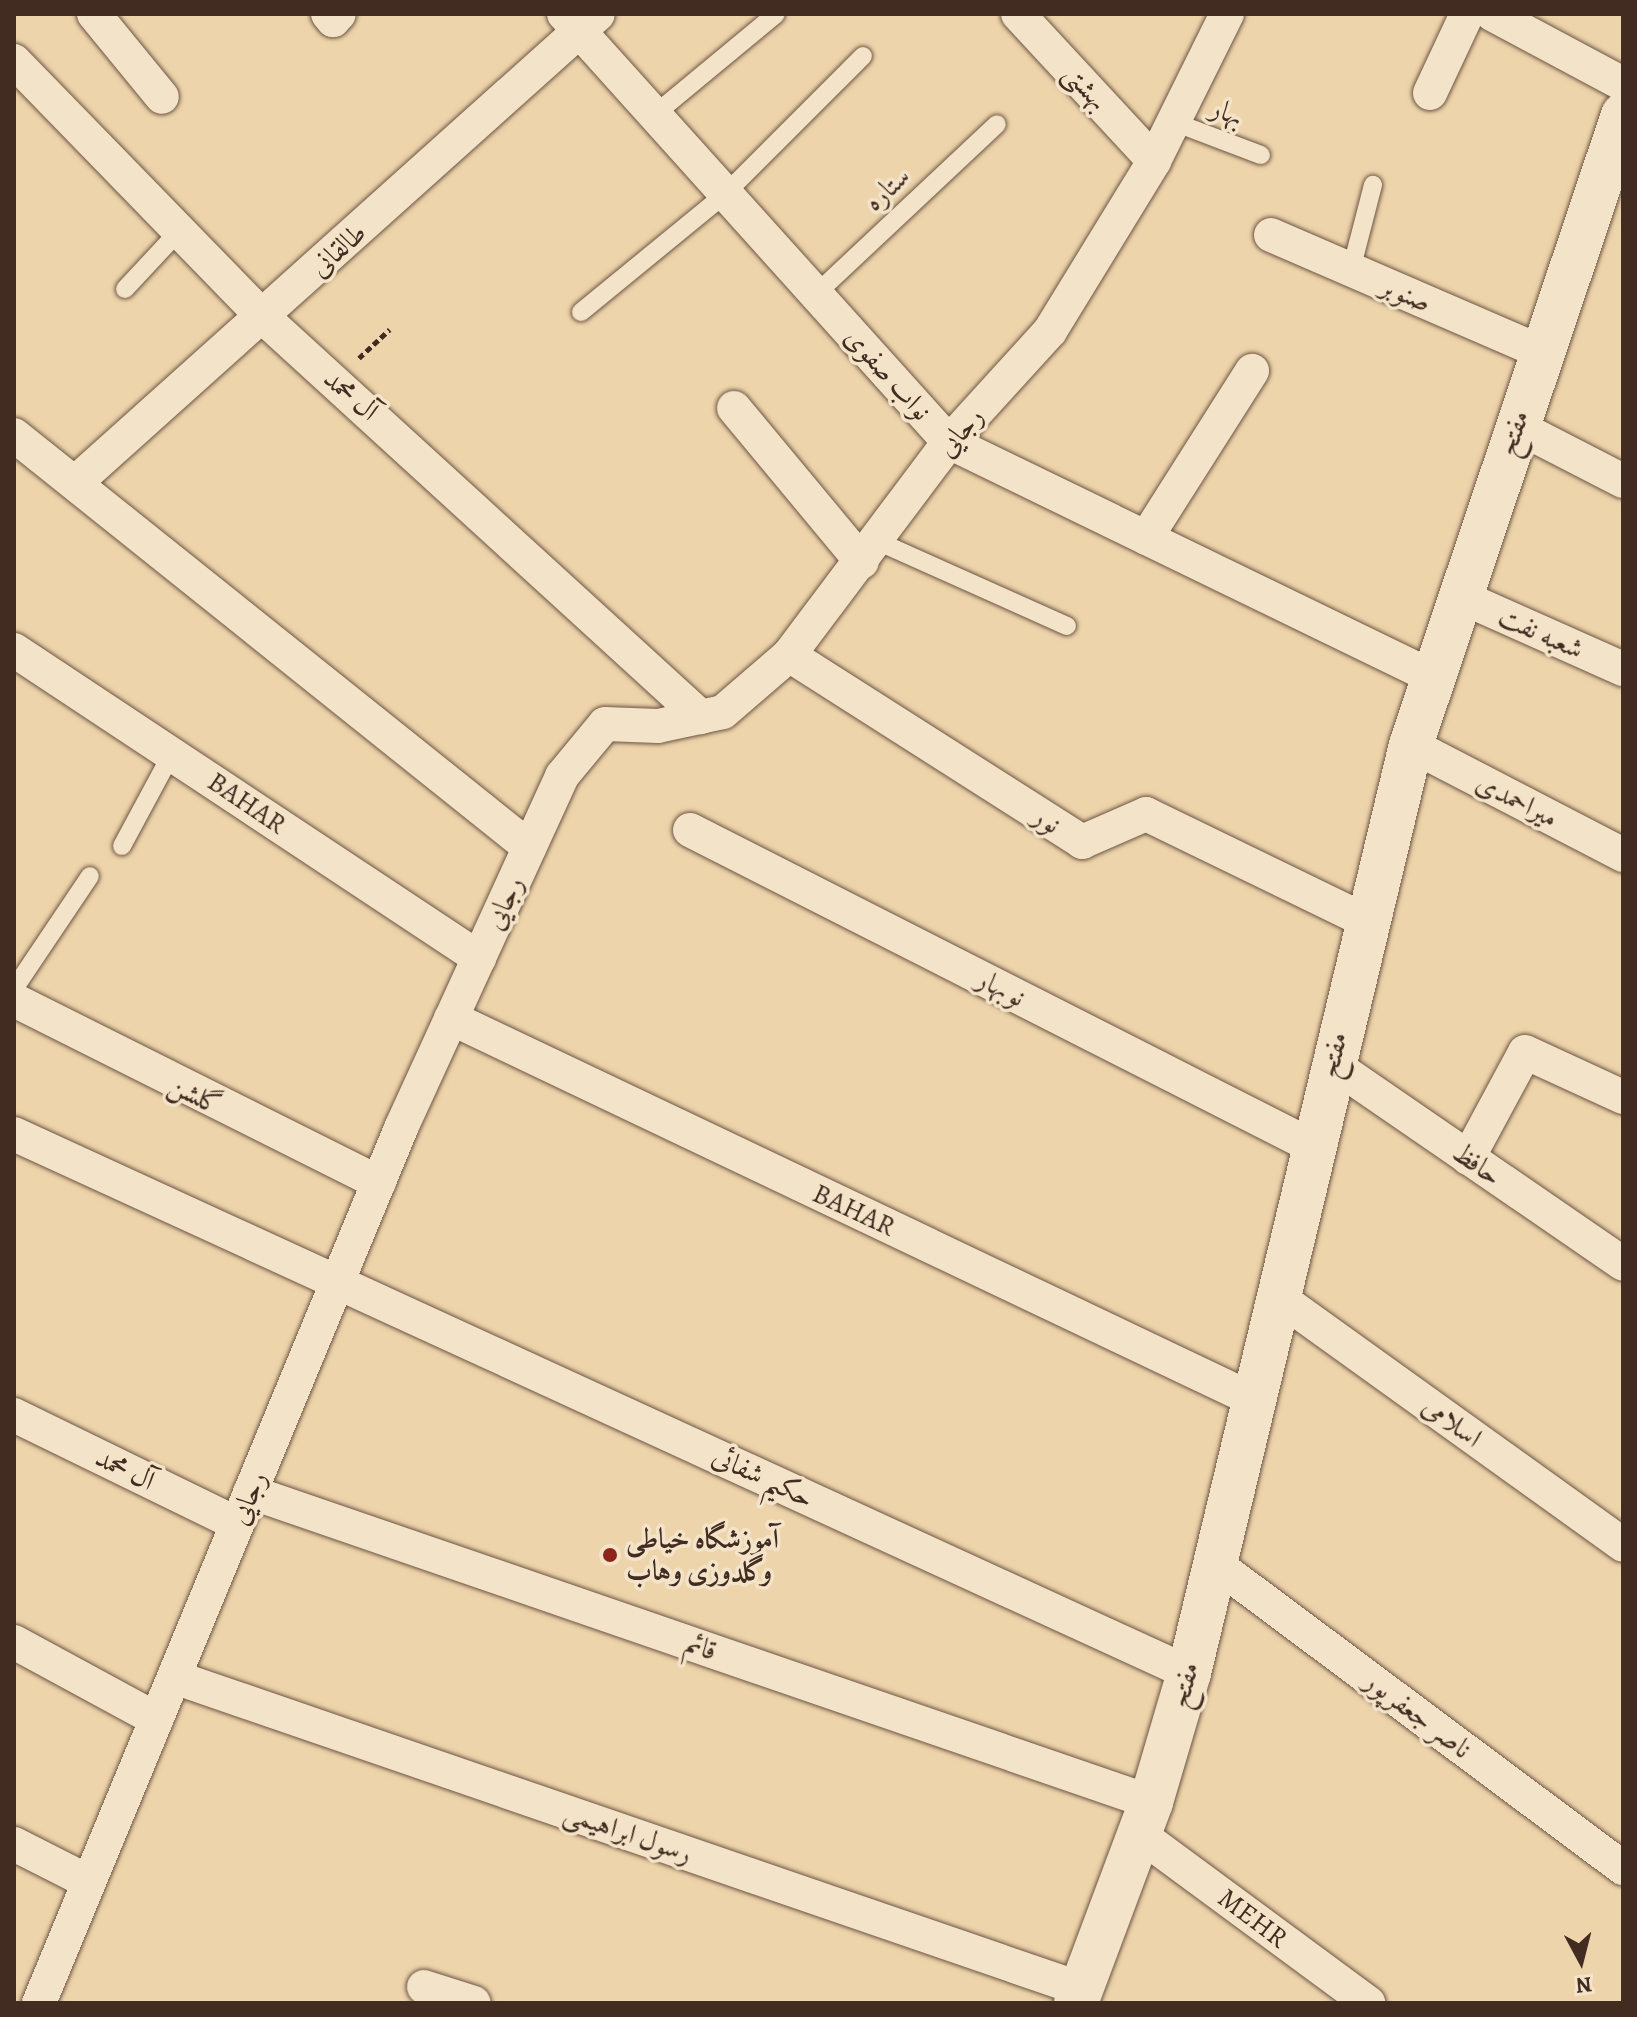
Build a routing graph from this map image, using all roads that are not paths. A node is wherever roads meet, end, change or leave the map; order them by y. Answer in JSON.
{"nodes":[{"id":1,"x":94,"y":14,"type":"edge"},
{"id":2,"x":328,"y":14,"type":"edge"},
{"id":3,"x":339,"y":14,"type":"edge"},
{"id":4,"x":776,"y":14,"type":"edge"},
{"id":5,"x":1018,"y":14,"type":"edge"},
{"id":6,"x":1227,"y":14,"type":"edge"},
{"id":7,"x":1467,"y":14,"type":"edge"},
{"id":8,"x":1492,"y":14,"type":"edge"},
{"id":9,"x":580,"y":20,"type":"edge"},
{"id":10,"x":863,"y":56,"type":"dead end"},
{"id":11,"x":14,"y":61,"type":"edge"},
{"id":12,"x":1623,"y":84,"type":"edge"},
{"id":13,"x":1430,"y":93,"type":"dead end"},
{"id":14,"x":162,"y":97,"type":"dead end"},
{"id":15,"x":654,"y":115,"type":"junction"},
{"id":16,"x":1623,"y":115,"type":"edge"},
{"id":17,"x":1174,"y":122,"type":"junction"},
{"id":18,"x":997,"y":124,"type":"dead end"},
{"id":19,"x":1261,"y":155,"type":"dead end"},
{"id":20,"x":1154,"y":161,"type":"junction"},
{"id":21,"x":1614,"y":168,"type":"edge"},
{"id":22,"x":1373,"y":185,"type":"dead end"},
{"id":23,"x":725,"y":194,"type":"junction"},
{"id":24,"x":179,"y":231,"type":"junction"},
{"id":25,"x":1271,"y":235,"type":"dead end"},
{"id":26,"x":1351,"y":270,"type":"junction"},
{"id":27,"x":125,"y":289,"type":"dead end"},
{"id":28,"x":816,"y":294,"type":"junction"},
{"id":29,"x":581,"y":312,"type":"dead end"},
{"id":30,"x":264,"y":318,"type":"junction"},
{"id":31,"x":1541,"y":352,"type":"junction"},
{"id":32,"x":1252,"y":371,"type":"dead end"},
{"id":33,"x":734,"y":408,"type":"dead end"},
{"id":34,"x":1516,"y":426,"type":"junction"},
{"id":35,"x":14,"y":435,"type":"edge"},
{"id":36,"x":949,"y":442,"type":"junction"},
{"id":37,"x":1623,"y":481,"type":"edge"},
{"id":38,"x":75,"y":483,"type":"junction"},
{"id":39,"x":1146,"y":538,"type":"junction"},
{"id":40,"x":869,"y":551,"type":"junction"},
{"id":41,"x":1459,"y":596,"type":"junction"},
{"id":42,"x":1067,"y":626,"type":"dead end"},
{"id":43,"x":14,"y":650,"type":"edge"},
{"id":44,"x":789,"y":655,"type":"junction"},
{"id":45,"x":1623,"y":669,"type":"edge"},
{"id":46,"x":1433,"y":677,"type":"junction"},
{"id":47,"x":701,"y":717,"type":"junction"},
{"id":48,"x":1411,"y":745,"type":"junction"},
{"id":49,"x":172,"y":753,"type":"junction"},
{"id":50,"x":690,"y":830,"type":"dead end"},
{"id":51,"x":122,"y":846,"type":"dead end"},
{"id":52,"x":529,"y":847,"type":"junction"},
{"id":53,"x":1623,"y":855,"type":"edge"},
{"id":54,"x":90,"y":876,"type":"dead end"},
{"id":55,"x":1364,"y":920,"type":"junction"},
{"id":56,"x":479,"y":958,"type":"junction"},
{"id":57,"x":14,"y":989,"type":"edge"},
{"id":58,"x":14,"y":1000,"type":"edge"},
{"id":59,"x":451,"y":1018,"type":"junction"},
{"id":60,"x":1331,"y":1063,"type":"junction"},
{"id":61,"x":1623,"y":1097,"type":"edge"},
{"id":62,"x":14,"y":1134,"type":"edge"},
{"id":63,"x":1312,"y":1146,"type":"junction"},
{"id":64,"x":1468,"y":1158,"type":"junction"},
{"id":65,"x":379,"y":1183,"type":"junction"},
{"id":66,"x":1623,"y":1264,"type":"edge"},
{"id":67,"x":338,"y":1281,"type":"junction"},
{"id":68,"x":1281,"y":1299,"type":"junction"},
{"id":69,"x":1256,"y":1401,"type":"junction"},
{"id":70,"x":14,"y":1415,"type":"edge"},
{"id":71,"x":250,"y":1492,"type":"junction"},
{"id":72,"x":237,"y":1524,"type":"junction"},
{"id":73,"x":1623,"y":1545,"type":"edge"},
{"id":74,"x":1213,"y":1562,"type":"junction"},
{"id":75,"x":14,"y":1642,"type":"edge"},
{"id":76,"x":1189,"y":1673,"type":"junction"},
{"id":77,"x":174,"y":1677,"type":"junction"},
{"id":78,"x":156,"y":1719,"type":"junction"},
{"id":79,"x":1145,"y":1818,"type":"junction"},
{"id":80,"x":14,"y":1844,"type":"edge"},
{"id":81,"x":1623,"y":1868,"type":"edge"},
{"id":82,"x":89,"y":1882,"type":"junction"},
{"id":83,"x":424,"y":1987,"type":"dead end"},
{"id":84,"x":1079,"y":1996,"type":"edge"},
{"id":85,"x":39,"y":2003,"type":"edge"},
{"id":86,"x":474,"y":2003,"type":"edge"},
{"id":87,"x":1368,"y":2003,"type":"edge"}],
"edges":[{"from":1,"to":14,"type":"street"},
{"from":2,"to":3,"type":"street"},
{"from":4,"to":15,"type":"lane"},
{"from":5,"to":20,"type":"street","name":"بهشتی"},
{"from":6,"to":17,"type":"street","name":"رجایی"},
{"from":7,"to":13,"type":"street"},
{"from":8,"to":12,"type":"street"},
{"from":9,"to":15,"type":"street","name":"نواب صفوی"},
{"from":9,"to":30,"type":"street","name":"طالقانی"},
{"from":10,"to":23,"type":"lane"},
{"from":11,"to":24,"type":"street","name":"آل محمد"},
{"from":15,"to":23,"type":"street","name":"نواب صفوی"},
{"from":16,"to":21,"type":"street","name":"مفتح"},
{"from":17,"to":19,"type":"lane","name":"بهار"},
{"from":17,"to":20,"type":"street","name":"رجایی"},
{"from":18,"to":28,"type":"lane","name":"ستاره"},
{"from":20,"to":36,"type":"street","name":"رجایی"},
{"from":21,"to":31,"type":"street","name":"مفتح"},
{"from":22,"to":26,"type":"lane"},
{"from":23,"to":28,"type":"street","name":"نواب صفوی"},
{"from":23,"to":29,"type":"lane"},
{"from":24,"to":27,"type":"lane"},
{"from":24,"to":30,"type":"street","name":"آل محمد"},
{"from":25,"to":26,"type":"street","name":"صنوبر"},
{"from":26,"to":31,"type":"street","name":"صنوبر"},
{"from":28,"to":36,"type":"street","name":"نواب صفوی"},
{"from":30,"to":38,"type":"street","name":"طالقانی"},
{"from":30,"to":47,"type":"street","name":"آل محمد"},
{"from":31,"to":34,"type":"street","name":"مفتح"},
{"from":32,"to":39,"type":"street"},
{"from":33,"to":40,"type":"street"},
{"from":34,"to":37,"type":"street"},
{"from":34,"to":41,"type":"street","name":"مفتح"},
{"from":35,"to":38,"type":"street"},
{"from":36,"to":39,"type":"street","name":"نواب صفوی"},
{"from":36,"to":40,"type":"street","name":"رجایی"},
{"from":38,"to":52,"type":"street"},
{"from":39,"to":46,"type":"street","name":"نواب صفوی"},
{"from":40,"to":42,"type":"lane"},
{"from":40,"to":44,"type":"street","name":"رجایی"},
{"from":41,"to":45,"type":"street","name":"شعبه نفت"},
{"from":41,"to":46,"type":"street","name":"مفتح"},
{"from":43,"to":49,"type":"street","name":"BAHAR"},
{"from":44,"to":47,"type":"street","name":"رجایی"},
{"from":44,"to":55,"type":"street","name":"نور"},
{"from":46,"to":48,"type":"street","name":"مفتح"},
{"from":47,"to":52,"type":"street","name":"رجایی"},
{"from":48,"to":53,"type":"street","name":"میراحمدی"},
{"from":48,"to":55,"type":"street","name":"مفتح"},
{"from":49,"to":51,"type":"lane"},
{"from":49,"to":56,"type":"street","name":"BAHAR"},
{"from":50,"to":63,"type":"street","name":"نوبهار"},
{"from":52,"to":56,"type":"street","name":"رجایی"},
{"from":54,"to":57,"type":"lane"},
{"from":55,"to":60,"type":"street","name":"مفتح"},
{"from":56,"to":59,"type":"street","name":"رجایی"},
{"from":58,"to":65,"type":"street","name":"گلشن"},
{"from":59,"to":65,"type":"street","name":"رجایی"},
{"from":59,"to":69,"type":"street","name":"BAHAR"},
{"from":60,"to":63,"type":"street","name":"مفتح"},
{"from":60,"to":64,"type":"street","name":"حافظ"},
{"from":61,"to":64,"type":"street"},
{"from":62,"to":67,"type":"street","name":"حکیم شفائی"},
{"from":63,"to":68,"type":"street","name":"مفتح"},
{"from":64,"to":66,"type":"street","name":"حافظ"},
{"from":65,"to":67,"type":"street","name":"رجایی"},
{"from":67,"to":71,"type":"street","name":"رجایی"},
{"from":67,"to":76,"type":"street","name":"حکیم شفائی"},
{"from":68,"to":69,"type":"street","name":"مفتح"},
{"from":68,"to":73,"type":"street","name":"اسلامی"},
{"from":69,"to":74,"type":"street","name":"مفتح"},
{"from":70,"to":72,"type":"street","name":"آل محمد"},
{"from":71,"to":72,"type":"street","name":"رجایی"},
{"from":71,"to":79,"type":"street","name":"قائم"},
{"from":72,"to":77,"type":"street","name":"رجایی"},
{"from":74,"to":76,"type":"street","name":"مفتح"},
{"from":74,"to":81,"type":"street","name":"ناصر جعفرپور"},
{"from":75,"to":78,"type":"street"},
{"from":76,"to":79,"type":"street","name":"مفتح"},
{"from":77,"to":78,"type":"street","name":"رجایی"},
{"from":77,"to":84,"type":"street","name":"رسول ابراهیمی"},
{"from":78,"to":82,"type":"street","name":"رجایی"},
{"from":79,"to":84,"type":"street","name":"مفتح"},
{"from":79,"to":87,"type":"street","name":"MEHR"},
{"from":80,"to":82,"type":"street"},
{"from":82,"to":85,"type":"street","name":"رجایی"},
{"from":83,"to":86,"type":"street"}]}
